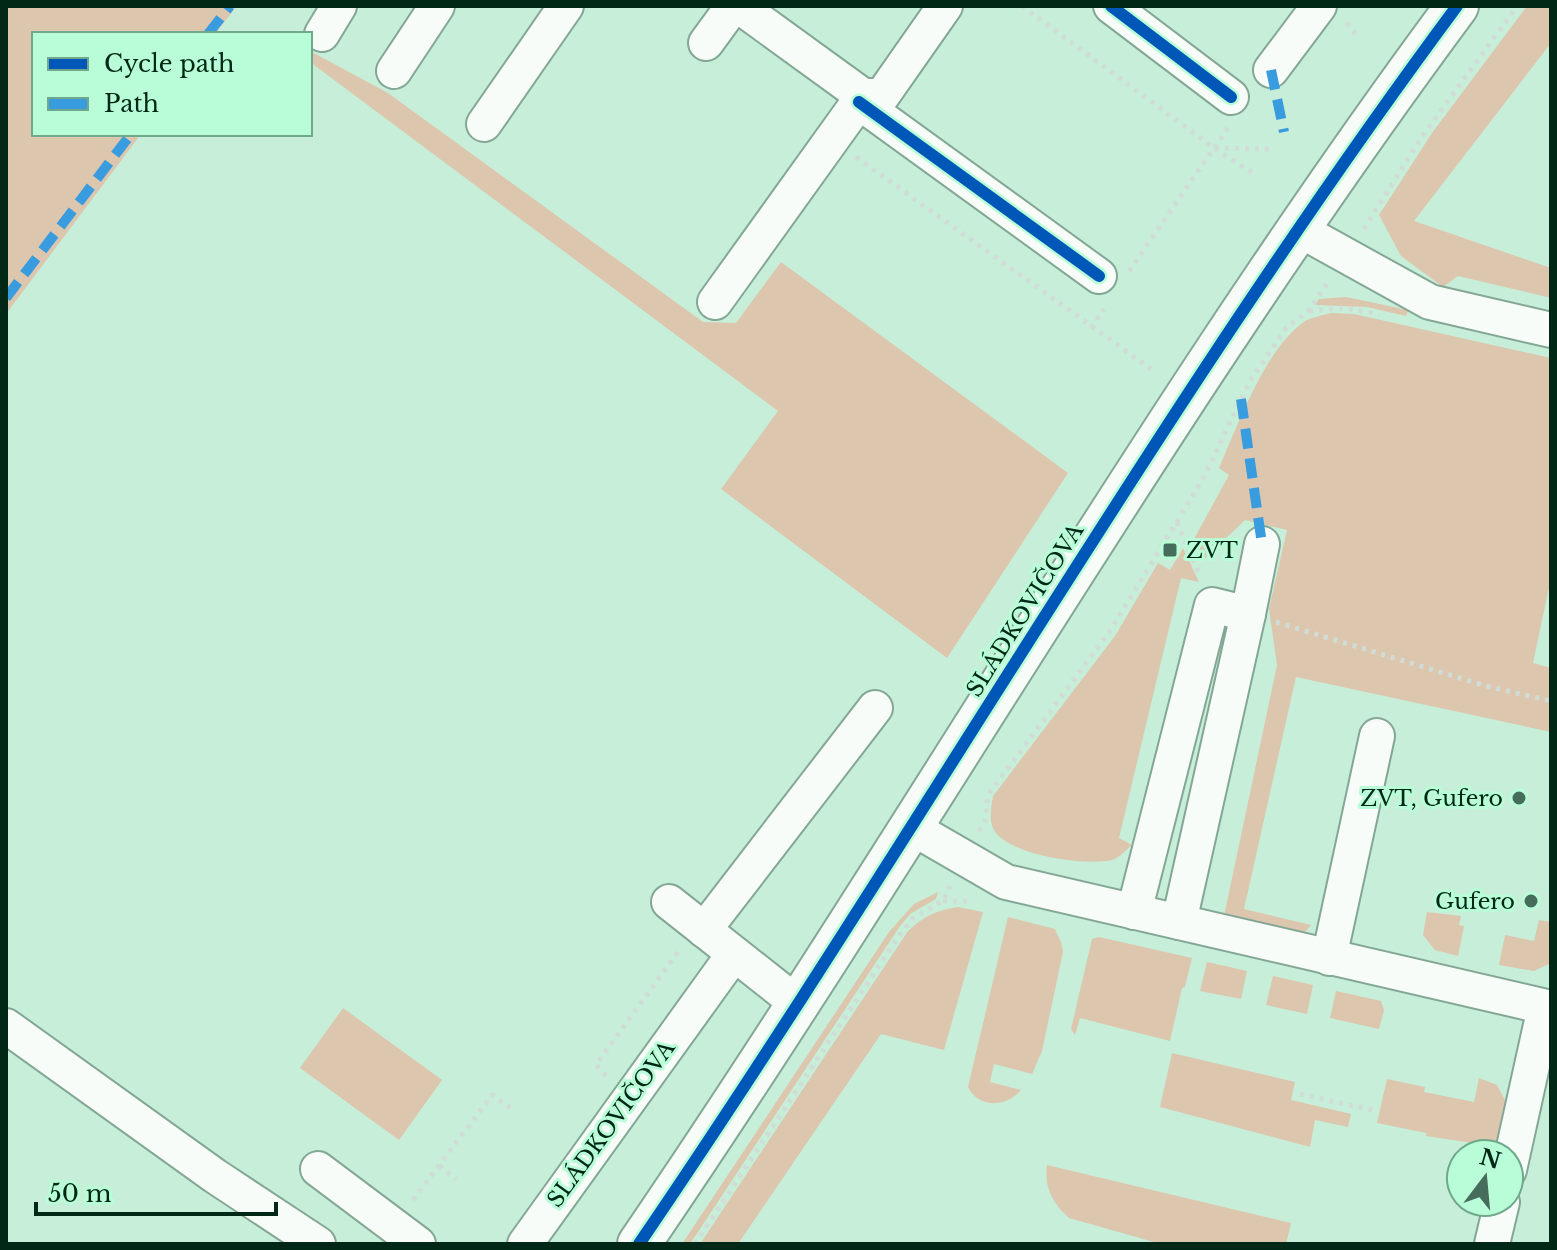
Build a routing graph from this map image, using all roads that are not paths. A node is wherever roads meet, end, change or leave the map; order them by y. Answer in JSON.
{"nodes":[{"id":1,"x":437,"y":6,"type":"edge"},
{"id":2,"x":566,"y":6,"type":"edge"},
{"id":3,"x":736,"y":6,"type":"edge"},
{"id":4,"x":945,"y":6,"type":"edge"},
{"id":5,"x":1111,"y":6,"type":"edge"},
{"id":6,"x":1319,"y":6,"type":"edge"},
{"id":7,"x":1457,"y":6,"type":"edge"},
{"id":8,"x":706,"y":43,"type":"dead end"},
{"id":9,"x":1271,"y":70,"type":"dead end"},
{"id":10,"x":394,"y":71,"type":"dead end"},
{"id":11,"x":861,"y":99,"type":"junction"},
{"id":12,"x":1233,"y":107,"type":"road end"},
{"id":13,"x":484,"y":124,"type":"dead end"},
{"id":14,"x":1298,"y":229,"type":"junction"},
{"id":15,"x":1111,"y":284,"type":"road end"},
{"id":16,"x":715,"y":302,"type":"dead end"},
{"id":17,"x":1551,"y":330,"type":"edge"},
{"id":18,"x":1262,"y":544,"type":"dead end"},
{"id":19,"x":1248,"y":614,"type":"junction"},
{"id":20,"x":875,"y":708,"type":"dead end"},
{"id":21,"x":1377,"y":736,"type":"dead end"},
{"id":22,"x":911,"y":827,"type":"junction"},
{"id":23,"x":669,"y":902,"type":"dead end"},
{"id":24,"x":1134,"y":912,"type":"junction"},
{"id":25,"x":1179,"y":922,"type":"junction"},
{"id":26,"x":700,"y":927,"type":"junction"},
{"id":27,"x":734,"y":954,"type":"junction"},
{"id":28,"x":1329,"y":958,"type":"junction"},
{"id":29,"x":798,"y":1004,"type":"junction"},
{"id":30,"x":1548,"y":1007,"type":"edge"},
{"id":31,"x":6,"y":1026,"type":"edge"},
{"id":32,"x":1517,"y":1138,"type":"edge"},
{"id":33,"x":318,"y":1169,"type":"dead end"},
{"id":34,"x":1498,"y":1218,"type":"edge"},
{"id":35,"x":406,"y":1235,"type":"edge"},
{"id":36,"x":318,"y":1244,"type":"edge"},
{"id":37,"x":525,"y":1244,"type":"edge"},
{"id":38,"x":639,"y":1244,"type":"edge"},
{"id":39,"x":1492,"y":1244,"type":"edge"}],
"edges":[{"from":1,"to":10,"type":"street"},
{"from":2,"to":13,"type":"street"},
{"from":3,"to":8,"type":"street"},
{"from":3,"to":11,"type":"street"},
{"from":4,"to":11,"type":"street"},
{"from":5,"to":12,"type":"street"},
{"from":6,"to":9,"type":"street"},
{"from":7,"to":14,"type":"main road","name":"SLÁDKOVIČOVA"},
{"from":11,"to":15,"type":"street"},
{"from":11,"to":16,"type":"street"},
{"from":14,"to":17,"type":"street"},
{"from":14,"to":22,"type":"main road","name":"SLÁDKOVIČOVA"},
{"from":18,"to":19,"type":"street"},
{"from":19,"to":24,"type":"street"},
{"from":19,"to":25,"type":"street"},
{"from":20,"to":26,"type":"street"},
{"from":21,"to":28,"type":"street"},
{"from":22,"to":24,"type":"street"},
{"from":22,"to":29,"type":"main road","name":"SLÁDKOVIČOVA"},
{"from":23,"to":26,"type":"street"},
{"from":24,"to":25,"type":"street"},
{"from":25,"to":28,"type":"street"},
{"from":26,"to":27,"type":"street"},
{"from":27,"to":29,"type":"street"},
{"from":27,"to":37,"type":"street","name":"SLÁDKOVIČOVA"},
{"from":28,"to":30,"type":"street"},
{"from":29,"to":38,"type":"main road","name":"SLÁDKOVIČOVA"},
{"from":30,"to":32,"type":"street"},
{"from":31,"to":36,"type":"street"},
{"from":33,"to":35,"type":"street"},
{"from":34,"to":39,"type":"street"}]}
